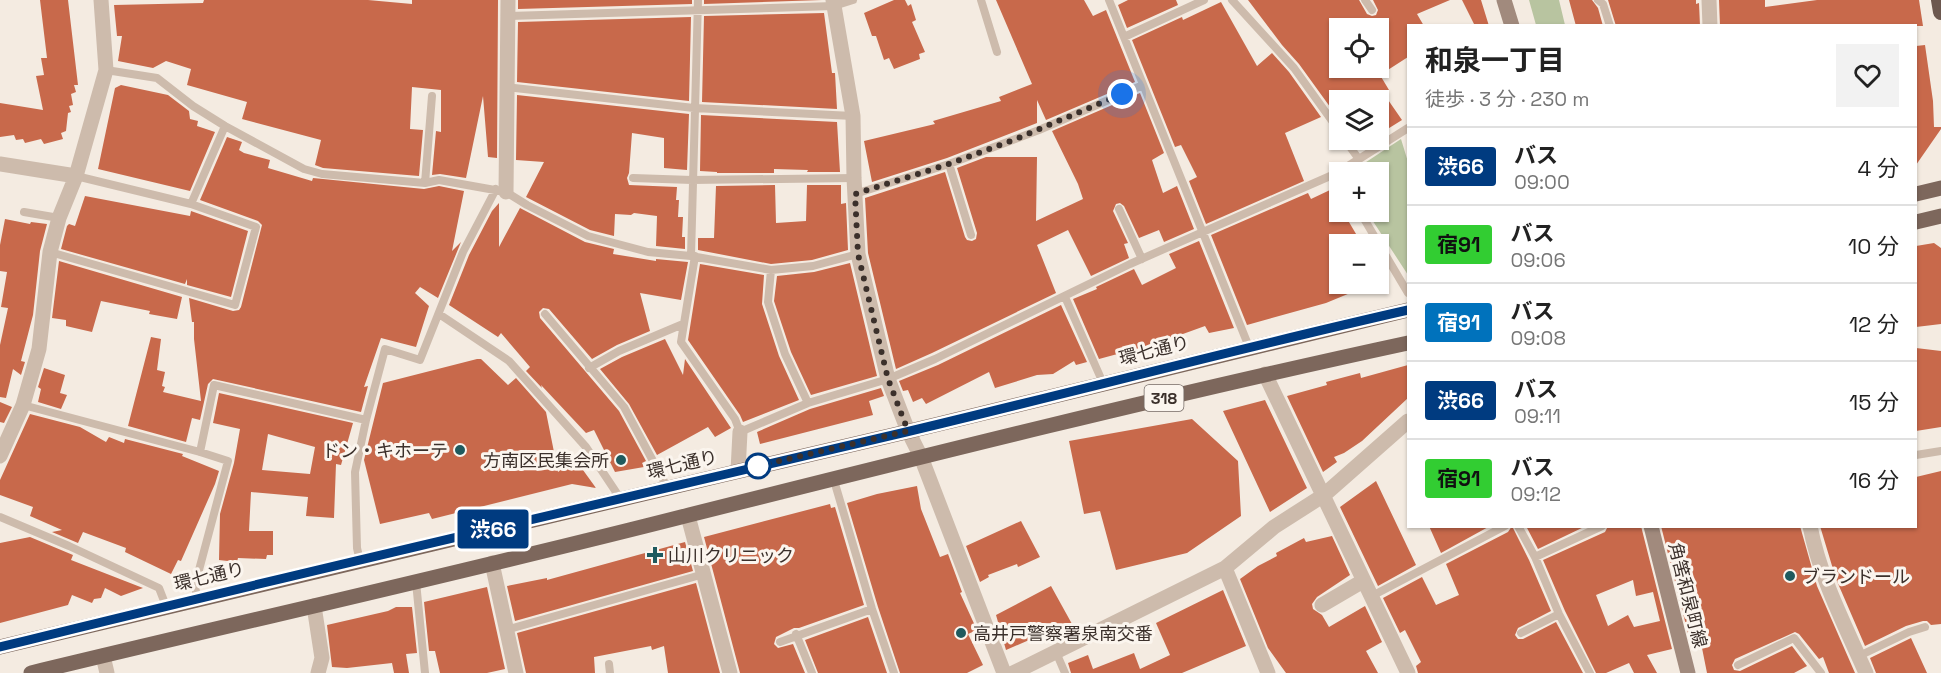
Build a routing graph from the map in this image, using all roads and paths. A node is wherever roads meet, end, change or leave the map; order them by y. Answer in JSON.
{"nodes":[{"id":1,"x":101,"y":0,"type":"edge"},
{"id":2,"x":508,"y":0,"type":"edge"},
{"id":3,"x":698,"y":0,"type":"edge"},
{"id":4,"x":853,"y":0,"type":"edge"},
{"id":5,"x":981,"y":0,"type":"edge"},
{"id":6,"x":1109,"y":0,"type":"edge"},
{"id":7,"x":1204,"y":0,"type":"edge"},
{"id":8,"x":1232,"y":0,"type":"edge"},
{"id":9,"x":1365,"y":0,"type":"edge"},
{"id":10,"x":1504,"y":0,"type":"edge"},
{"id":11,"x":1598,"y":0,"type":"edge"},
{"id":12,"x":1709,"y":0,"type":"edge"},
{"id":13,"x":1939,"y":0,"type":"edge"},
{"id":14,"x":834,"y":3,"type":"edge"},
{"id":15,"x":1372,"y":10,"type":"dead end"},
{"id":16,"x":697,"y":11,"type":"junction"},
{"id":17,"x":1941,"y":12,"type":"edge"},
{"id":18,"x":509,"y":16,"type":"junction"},
{"id":19,"x":1511,"y":24,"type":"edge"},
{"id":20,"x":1609,"y":24,"type":"edge"},
{"id":21,"x":1710,"y":24,"type":"edge"},
{"id":22,"x":1124,"y":37,"type":"junction"},
{"id":23,"x":997,"y":52,"type":"dead end"},
{"id":24,"x":106,"y":70,"type":"junction"},
{"id":25,"x":1143,"y":85,"type":"junction"},
{"id":26,"x":506,"y":87,"type":"junction"},
{"id":27,"x":432,"y":96,"type":"dead end"},
{"id":28,"x":694,"y":108,"type":"junction"},
{"id":29,"x":853,"y":116,"type":"junction"},
{"id":30,"x":1329,"y":117,"type":"edge"},
{"id":31,"x":225,"y":126,"type":"junction"},
{"id":32,"x":1407,"y":129,"type":"edge"},
{"id":33,"x":1352,"y":150,"type":"edge"},
{"id":34,"x":1358,"y":159,"type":"junction"},
{"id":35,"x":1354,"y":162,"type":"edge"},
{"id":36,"x":0,"y":164,"type":"edge"},
{"id":37,"x":949,"y":164,"type":"junction"},
{"id":38,"x":76,"y":176,"type":"junction"},
{"id":39,"x":633,"y":178,"type":"dead end"},
{"id":40,"x":1329,"y":179,"type":"edge"},
{"id":41,"x":692,"y":180,"type":"junction"},
{"id":42,"x":425,"y":183,"type":"junction"},
{"id":43,"x":854,"y":186,"type":"junction"},
{"id":44,"x":1941,"y":188,"type":"edge"},
{"id":45,"x":501,"y":191,"type":"junction"},
{"id":46,"x":1917,"y":194,"type":"edge"},
{"id":47,"x":192,"y":204,"type":"junction"},
{"id":48,"x":1119,"y":209,"type":"dead end"},
{"id":49,"x":24,"y":212,"type":"dead end"},
{"id":50,"x":1941,"y":216,"type":"edge"},
{"id":51,"x":59,"y":218,"type":"junction"},
{"id":52,"x":1366,"y":222,"type":"edge"},
{"id":53,"x":1917,"y":222,"type":"edge"},
{"id":54,"x":1203,"y":231,"type":"junction"},
{"id":55,"x":971,"y":235,"type":"dead end"},
{"id":56,"x":50,"y":252,"type":"junction"},
{"id":57,"x":858,"y":254,"type":"junction"},
{"id":58,"x":693,"y":256,"type":"junction"},
{"id":59,"x":1142,"y":259,"type":"junction"},
{"id":60,"x":771,"y":270,"type":"junction"},
{"id":61,"x":1407,"y":291,"type":"edge"},
{"id":62,"x":1065,"y":297,"type":"junction"},
{"id":63,"x":1407,"y":310,"type":"edge"},
{"id":64,"x":439,"y":314,"type":"junction"},
{"id":65,"x":545,"y":314,"type":"dead end"},
{"id":66,"x":683,"y":324,"type":"junction"},
{"id":67,"x":1407,"y":343,"type":"edge"},
{"id":68,"x":1249,"y":347,"type":"junction"},
{"id":69,"x":589,"y":368,"type":"junction"},
{"id":70,"x":1265,"y":374,"type":"junction"},
{"id":71,"x":888,"y":379,"type":"junction"},
{"id":72,"x":1102,"y":383,"type":"junction"},
{"id":73,"x":808,"y":403,"type":"junction"},
{"id":74,"x":23,"y":405,"type":"junction"},
{"id":75,"x":366,"y":420,"type":"junction"},
{"id":76,"x":1407,"y":422,"type":"edge"},
{"id":77,"x":908,"y":431,"type":"junction"},
{"id":78,"x":740,"y":432,"type":"junction"},
{"id":79,"x":1941,"y":451,"type":"edge"},
{"id":80,"x":200,"y":452,"type":"junction"},
{"id":81,"x":1917,"y":455,"type":"edge"},
{"id":82,"x":0,"y":456,"type":"edge"},
{"id":83,"x":921,"y":458,"type":"junction"},
{"id":84,"x":738,"y":471,"type":"junction"},
{"id":85,"x":833,"y":477,"type":"junction"},
{"id":86,"x":667,"y":487,"type":"junction"},
{"id":87,"x":1324,"y":495,"type":"junction"},
{"id":88,"x":620,"y":498,"type":"junction"},
{"id":89,"x":688,"y":516,"type":"junction"},
{"id":90,"x":0,"y":517,"type":"edge"},
{"id":91,"x":1502,"y":528,"type":"edge"},
{"id":92,"x":1519,"y":528,"type":"edge"},
{"id":93,"x":1598,"y":528,"type":"edge"},
{"id":94,"x":1652,"y":528,"type":"edge"},
{"id":95,"x":1810,"y":528,"type":"edge"},
{"id":96,"x":1535,"y":557,"type":"junction"},
{"id":97,"x":360,"y":561,"type":"junction"},
{"id":98,"x":492,"y":563,"type":"junction"},
{"id":99,"x":1225,"y":568,"type":"junction"},
{"id":100,"x":704,"y":574,"type":"junction"},
{"id":101,"x":1363,"y":581,"type":"junction"},
{"id":102,"x":416,"y":582,"type":"junction"},
{"id":103,"x":1370,"y":597,"type":"junction"},
{"id":104,"x":197,"y":599,"type":"junction"},
{"id":105,"x":1322,"y":605,"type":"dead end"},
{"id":106,"x":166,"y":606,"type":"junction"},
{"id":107,"x":314,"y":606,"type":"junction"},
{"id":108,"x":872,"y":609,"type":"junction"},
{"id":109,"x":1559,"y":614,"type":"junction"},
{"id":110,"x":1925,"y":627,"type":"dead end"},
{"id":111,"x":506,"y":630,"type":"junction"},
{"id":112,"x":1521,"y":633,"type":"dead end"},
{"id":113,"x":796,"y":634,"type":"junction"},
{"id":114,"x":780,"y":642,"type":"dead end"},
{"id":115,"x":0,"y":647,"type":"edge"},
{"id":116,"x":1056,"y":652,"type":"junction"},
{"id":117,"x":103,"y":656,"type":"junction"},
{"id":118,"x":1859,"y":656,"type":"junction"},
{"id":119,"x":1738,"y":665,"type":"dead end"},
{"id":120,"x":31,"y":673,"type":"edge"},
{"id":121,"x":107,"y":673,"type":"edge"},
{"id":122,"x":318,"y":673,"type":"edge"},
{"id":123,"x":425,"y":673,"type":"edge"},
{"id":124,"x":516,"y":673,"type":"edge"},
{"id":125,"x":730,"y":673,"type":"edge"},
{"id":126,"x":812,"y":673,"type":"edge"},
{"id":127,"x":894,"y":673,"type":"edge"},
{"id":128,"x":1004,"y":673,"type":"edge"},
{"id":129,"x":1013,"y":673,"type":"edge"},
{"id":130,"x":1065,"y":673,"type":"edge"},
{"id":131,"x":1268,"y":673,"type":"edge"},
{"id":132,"x":1408,"y":673,"type":"edge"},
{"id":133,"x":1590,"y":673,"type":"edge"},
{"id":134,"x":1688,"y":673,"type":"edge"},
{"id":135,"x":1821,"y":673,"type":"edge"},
{"id":136,"x":1866,"y":673,"type":"edge"}],
"edges":[{"from":1,"to":24,"type":"street"},
{"from":2,"to":18,"type":"street"},
{"from":3,"to":16,"type":"lane"},
{"from":4,"to":14,"type":"lane"},
{"from":5,"to":23,"type":"lane"},
{"from":6,"to":22,"type":"lane"},
{"from":7,"to":22,"type":"lane"},
{"from":8,"to":30,"type":"lane"},
{"from":9,"to":15,"type":"lane"},
{"from":10,"to":19,"type":"main road"},
{"from":11,"to":20,"type":"lane"},
{"from":12,"to":21,"type":"street"},
{"from":13,"to":17,"type":"highway"},
{"from":14,"to":16,"type":"lane"},
{"from":14,"to":29,"type":"street"},
{"from":16,"to":18,"type":"lane"},
{"from":16,"to":28,"type":"lane"},
{"from":18,"to":26,"type":"street"},
{"from":22,"to":25,"type":"lane"},
{"from":24,"to":31,"type":"lane"},
{"from":24,"to":38,"type":"street"},
{"from":25,"to":37,"type":"lane"},
{"from":25,"to":54,"type":"lane"},
{"from":26,"to":28,"type":"lane"},
{"from":26,"to":45,"type":"street"},
{"from":27,"to":42,"type":"lane"},
{"from":28,"to":29,"type":"lane"},
{"from":28,"to":41,"type":"lane"},
{"from":29,"to":43,"type":"street"},
{"from":31,"to":42,"type":"lane"},
{"from":31,"to":47,"type":"lane"},
{"from":32,"to":34,"type":"lane"},
{"from":33,"to":34,"type":"lane"},
{"from":34,"to":35,"type":"lane"},
{"from":36,"to":38,"type":"street"},
{"from":37,"to":43,"type":"lane"},
{"from":37,"to":55,"type":"lane"},
{"from":38,"to":47,"type":"lane"},
{"from":38,"to":51,"type":"street"},
{"from":39,"to":41,"type":"lane"},
{"from":40,"to":54,"type":"lane"},
{"from":41,"to":43,"type":"lane"},
{"from":41,"to":58,"type":"lane"},
{"from":42,"to":45,"type":"lane"},
{"from":43,"to":57,"type":"street"},
{"from":44,"to":46,"type":"main road"},
{"from":45,"to":58,"type":"lane"},
{"from":45,"to":64,"type":"lane"},
{"from":47,"to":56,"type":"lane"},
{"from":48,"to":59,"type":"lane"},
{"from":49,"to":51,"type":"lane"},
{"from":50,"to":53,"type":"main road"},
{"from":51,"to":56,"type":"street"},
{"from":52,"to":61,"type":"lane"},
{"from":54,"to":59,"type":"lane"},
{"from":54,"to":68,"type":"lane"},
{"from":56,"to":74,"type":"street"},
{"from":57,"to":60,"type":"lane"},
{"from":57,"to":71,"type":"street"},
{"from":58,"to":60,"type":"lane"},
{"from":58,"to":66,"type":"lane"},
{"from":59,"to":62,"type":"lane"},
{"from":60,"to":73,"type":"lane"},
{"from":62,"to":71,"type":"lane"},
{"from":62,"to":72,"type":"lane"},
{"from":63,"to":68,"type":"main road","name":"環七通り","number":"318"},
{"from":64,"to":75,"type":"lane"},
{"from":64,"to":88,"type":"lane"},
{"from":65,"to":69,"type":"lane"},
{"from":66,"to":69,"type":"lane"},
{"from":66,"to":78,"type":"lane"},
{"from":67,"to":70,"type":"main road","number":"318"},
{"from":68,"to":72,"type":"main road","name":"環七通り","number":"318"},
{"from":69,"to":86,"type":"lane"},
{"from":70,"to":83,"type":"main road","number":"318"},
{"from":70,"to":87,"type":"street"},
{"from":71,"to":73,"type":"lane"},
{"from":71,"to":77,"type":"street"},
{"from":72,"to":77,"type":"main road","name":"環七通り","number":"318"},
{"from":73,"to":78,"type":"lane"},
{"from":74,"to":80,"type":"lane"},
{"from":74,"to":82,"type":"street"},
{"from":75,"to":80,"type":"lane"},
{"from":75,"to":97,"type":"lane"},
{"from":76,"to":87,"type":"street"},
{"from":77,"to":83,"type":"street"},
{"from":77,"to":84,"type":"main road","name":"環七通り","number":"318"},
{"from":78,"to":84,"type":"street"},
{"from":79,"to":81,"type":"lane"},
{"from":80,"to":104,"type":"lane"},
{"from":83,"to":85,"type":"main road","number":"318"},
{"from":83,"to":128,"type":"street"},
{"from":84,"to":86,"type":"main road","name":"環七通り","number":"318"},
{"from":85,"to":89,"type":"main road","number":"318"},
{"from":85,"to":108,"type":"lane"},
{"from":86,"to":88,"type":"main road","name":"環七通り","number":"318"},
{"from":87,"to":99,"type":"street"},
{"from":87,"to":101,"type":"street"},
{"from":88,"to":97,"type":"main road","name":"環七通り","number":"318"},
{"from":89,"to":98,"type":"main road","number":"318"},
{"from":89,"to":100,"type":"street"},
{"from":90,"to":106,"type":"lane"},
{"from":91,"to":103,"type":"lane"},
{"from":92,"to":96,"type":"lane"},
{"from":93,"to":96,"type":"lane"},
{"from":94,"to":134,"type":"main road","name":"角筈和泉町線"},
{"from":95,"to":118,"type":"street"},
{"from":96,"to":109,"type":"lane"},
{"from":97,"to":104,"type":"main road","name":"環七通り","number":"318"},
{"from":98,"to":102,"type":"main road","number":"318"},
{"from":98,"to":111,"type":"street"},
{"from":99,"to":116,"type":"street"},
{"from":99,"to":131,"type":"street"},
{"from":100,"to":111,"type":"lane"},
{"from":100,"to":125,"type":"street"},
{"from":101,"to":103,"type":"street"},
{"from":101,"to":105,"type":"street"},
{"from":102,"to":107,"type":"main road","number":"318"},
{"from":102,"to":123,"type":"lane"},
{"from":103,"to":132,"type":"street"},
{"from":104,"to":106,"type":"main road","name":"環七通り","number":"318"},
{"from":106,"to":115,"type":"main road","name":"環七通り","number":"318"},
{"from":107,"to":117,"type":"main road","number":"318"},
{"from":107,"to":122,"type":"street"},
{"from":108,"to":113,"type":"lane"},
{"from":108,"to":127,"type":"lane"},
{"from":109,"to":112,"type":"lane"},
{"from":109,"to":133,"type":"lane"},
{"from":110,"to":118,"type":"lane"},
{"from":111,"to":124,"type":"street"},
{"from":113,"to":114,"type":"lane"},
{"from":113,"to":126,"type":"lane"},
{"from":116,"to":129,"type":"street"},
{"from":116,"to":130,"type":"lane"},
{"from":117,"to":120,"type":"main road","number":"318"},
{"from":117,"to":121,"type":"street"},
{"from":118,"to":136,"type":"street"},
{"from":119,"to":135,"type":"lane"}]}
